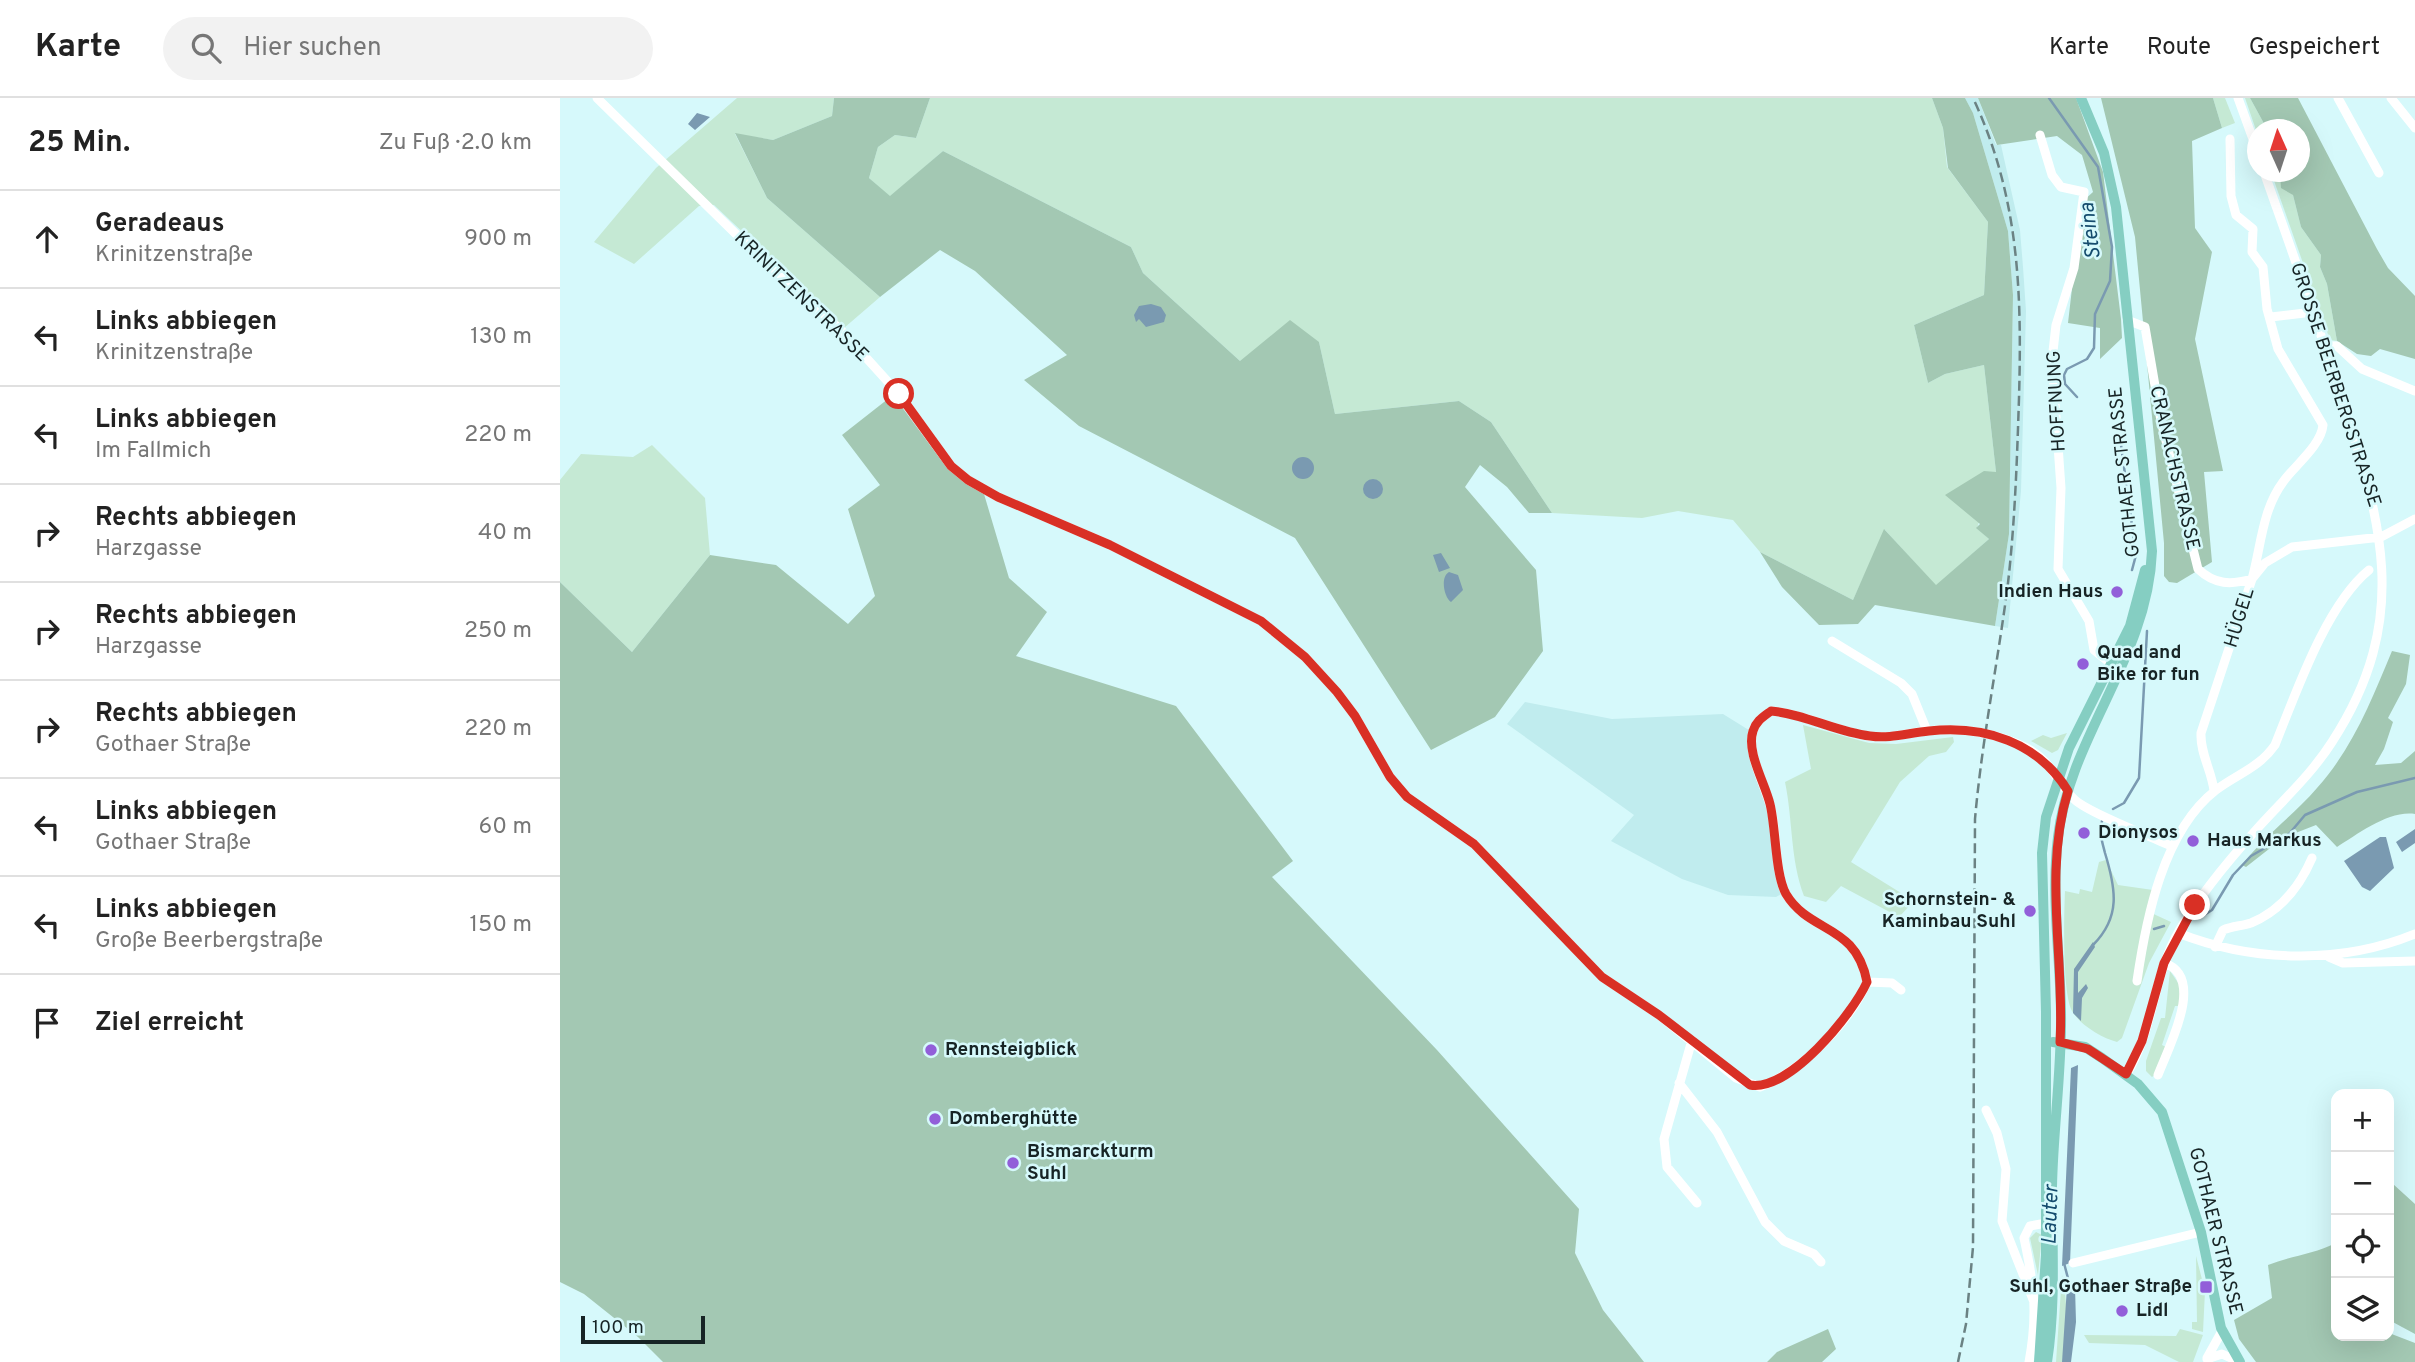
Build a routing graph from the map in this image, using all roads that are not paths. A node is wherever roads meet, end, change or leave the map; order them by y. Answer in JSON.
{"nodes":[{"id":1,"x":597,"y":98,"type":"edge"},
{"id":2,"x":2081,"y":98,"type":"edge"},
{"id":3,"x":2238,"y":98,"type":"edge"},
{"id":4,"x":2338,"y":98,"type":"edge"},
{"id":5,"x":2391,"y":98,"type":"edge"},
{"id":6,"x":2247,"y":123,"type":"edge"},
{"id":7,"x":2415,"y":128,"type":"edge"},
{"id":8,"x":2040,"y":135,"type":"dead end"},
{"id":9,"x":2230,"y":139,"type":"dead end"},
{"id":10,"x":2379,"y":173,"type":"dead end"},
{"id":11,"x":2268,"y":182,"type":"edge"},
{"id":12,"x":2313,"y":312,"type":"junction"},
{"id":13,"x":2271,"y":317,"type":"junction"},
{"id":14,"x":2127,"y":320,"type":"junction"},
{"id":15,"x":2325,"y":346,"type":"junction"},
{"id":16,"x":2415,"y":391,"type":"edge"},
{"id":17,"x":2415,"y":519,"type":"edge"},
{"id":18,"x":2381,"y":537,"type":"junction"},
{"id":19,"x":2369,"y":570,"type":"dead end"},
{"id":20,"x":2252,"y":579,"type":"junction"},
{"id":21,"x":1832,"y":641,"type":"dead end"},
{"id":22,"x":2117,"y":669,"type":"junction"},
{"id":23,"x":1927,"y":731,"type":"junction"},
{"id":24,"x":2058,"y":775,"type":"junction"},
{"id":25,"x":2068,"y":791,"type":"junction"},
{"id":26,"x":2214,"y":791,"type":"junction"},
{"id":27,"x":2171,"y":846,"type":"junction"},
{"id":28,"x":2312,"y":858,"type":"dead end"},
{"id":29,"x":2178,"y":933,"type":"junction"},
{"id":30,"x":2415,"y":934,"type":"edge"},
{"id":31,"x":2215,"y":947,"type":"junction"},
{"id":32,"x":2327,"y":956,"type":"junction"},
{"id":33,"x":2415,"y":961,"type":"edge"},
{"id":34,"x":2164,"y":963,"type":"junction"},
{"id":35,"x":2137,"y":981,"type":"dead end"},
{"id":36,"x":1867,"y":982,"type":"junction"},
{"id":37,"x":1901,"y":990,"type":"dead end"},
{"id":38,"x":1692,"y":1040,"type":"junction"},
{"id":39,"x":2046,"y":1042,"type":"junction"},
{"id":40,"x":2060,"y":1042,"type":"junction"},
{"id":41,"x":2126,"y":1074,"type":"junction"},
{"id":42,"x":2158,"y":1075,"type":"dead end"},
{"id":43,"x":1679,"y":1083,"type":"junction"},
{"id":44,"x":1986,"y":1110,"type":"dead end"},
{"id":45,"x":1697,"y":1203,"type":"dead end"},
{"id":46,"x":2046,"y":1223,"type":"junction"},
{"id":47,"x":2201,"y":1232,"type":"junction"},
{"id":48,"x":1821,"y":1262,"type":"dead end"},
{"id":49,"x":2073,"y":1263,"type":"dead end"},
{"id":50,"x":2034,"y":1302,"type":"junction"},
{"id":51,"x":2222,"y":1331,"type":"junction"},
{"id":52,"x":2206,"y":1360,"type":"edge"},
{"id":53,"x":2029,"y":1362,"type":"edge"},
{"id":54,"x":2039,"y":1362,"type":"edge"},
{"id":55,"x":2047,"y":1362,"type":"edge"},
{"id":56,"x":2240,"y":1362,"type":"edge"}],
"edges":[{"from":1,"to":38,"type":"street","name":"KRINITZENSTRASSE"},
{"from":2,"to":14,"type":"main road","name":"GOTHAER STRASSE"},
{"from":3,"to":6,"type":"street"},
{"from":4,"to":10,"type":"street"},
{"from":5,"to":7,"type":"street"},
{"from":8,"to":22,"type":"street","name":"HOFFNUNG"},
{"from":9,"to":13,"type":"street"},
{"from":11,"to":12,"type":"street","name":"GROSSE BEERBERGSTRASSE"},
{"from":12,"to":13,"type":"street"},
{"from":12,"to":15,"type":"street","name":"GROSSE BEERBERGSTRASSE"},
{"from":13,"to":20,"type":"street"},
{"from":14,"to":20,"type":"street","name":"CRANACHSTRASSE"},
{"from":14,"to":22,"type":"main road","name":"GOTHAER STRASSE"},
{"from":15,"to":16,"type":"street"},
{"from":15,"to":18,"type":"street","name":"GROSSE BEERBERGSTRASSE"},
{"from":17,"to":18,"type":"street"},
{"from":18,"to":20,"type":"street","name":"HÜGEL"},
{"from":18,"to":29,"type":"street","name":"GROSSE BEERBERGSTRASSE"},
{"from":19,"to":26,"type":"street"},
{"from":20,"to":26,"type":"street","name":"HÜGEL"},
{"from":21,"to":23,"type":"street"},
{"from":22,"to":24,"type":"main road"},
{"from":22,"to":25,"type":"main road"},
{"from":23,"to":24,"type":"street"},
{"from":23,"to":36,"type":"street"},
{"from":24,"to":25,"type":"street"},
{"from":24,"to":39,"type":"main road"},
{"from":25,"to":27,"type":"street"},
{"from":25,"to":40,"type":"main road"},
{"from":26,"to":27,"type":"street"},
{"from":27,"to":35,"type":"street"},
{"from":28,"to":31,"type":"street"},
{"from":29,"to":31,"type":"street"},
{"from":29,"to":34,"type":"street","name":"GROSSE BEERBERGSTRASSE"},
{"from":30,"to":32,"type":"street"},
{"from":31,"to":32,"type":"street"},
{"from":32,"to":33,"type":"street"},
{"from":34,"to":41,"type":"street","name":"GROSSE BEERBERGSTRASSE"},
{"from":34,"to":42,"type":"street"},
{"from":36,"to":37,"type":"street"},
{"from":36,"to":38,"type":"street","name":"KRINITZENSTRASSE"},
{"from":38,"to":43,"type":"street"},
{"from":39,"to":40,"type":"main road","name":"GOTHAER STRASSE"},
{"from":39,"to":46,"type":"main road"},
{"from":40,"to":41,"type":"main road","name":"GOTHAER STRASSE"},
{"from":40,"to":55,"type":"main road"},
{"from":41,"to":47,"type":"main road","name":"GOTHAER STRASSE"},
{"from":43,"to":45,"type":"street"},
{"from":43,"to":48,"type":"street"},
{"from":44,"to":50,"type":"street"},
{"from":46,"to":50,"type":"street"},
{"from":46,"to":54,"type":"main road"},
{"from":47,"to":49,"type":"street"},
{"from":47,"to":51,"type":"main road","name":"GOTHAER STRASSE"},
{"from":50,"to":53,"type":"street"},
{"from":51,"to":52,"type":"street","name":"GOTHAER STRASSE"},
{"from":51,"to":56,"type":"main road"},
{"from":52,"to":56,"type":"street","name":"GOTHAER STRASSE"}]}
